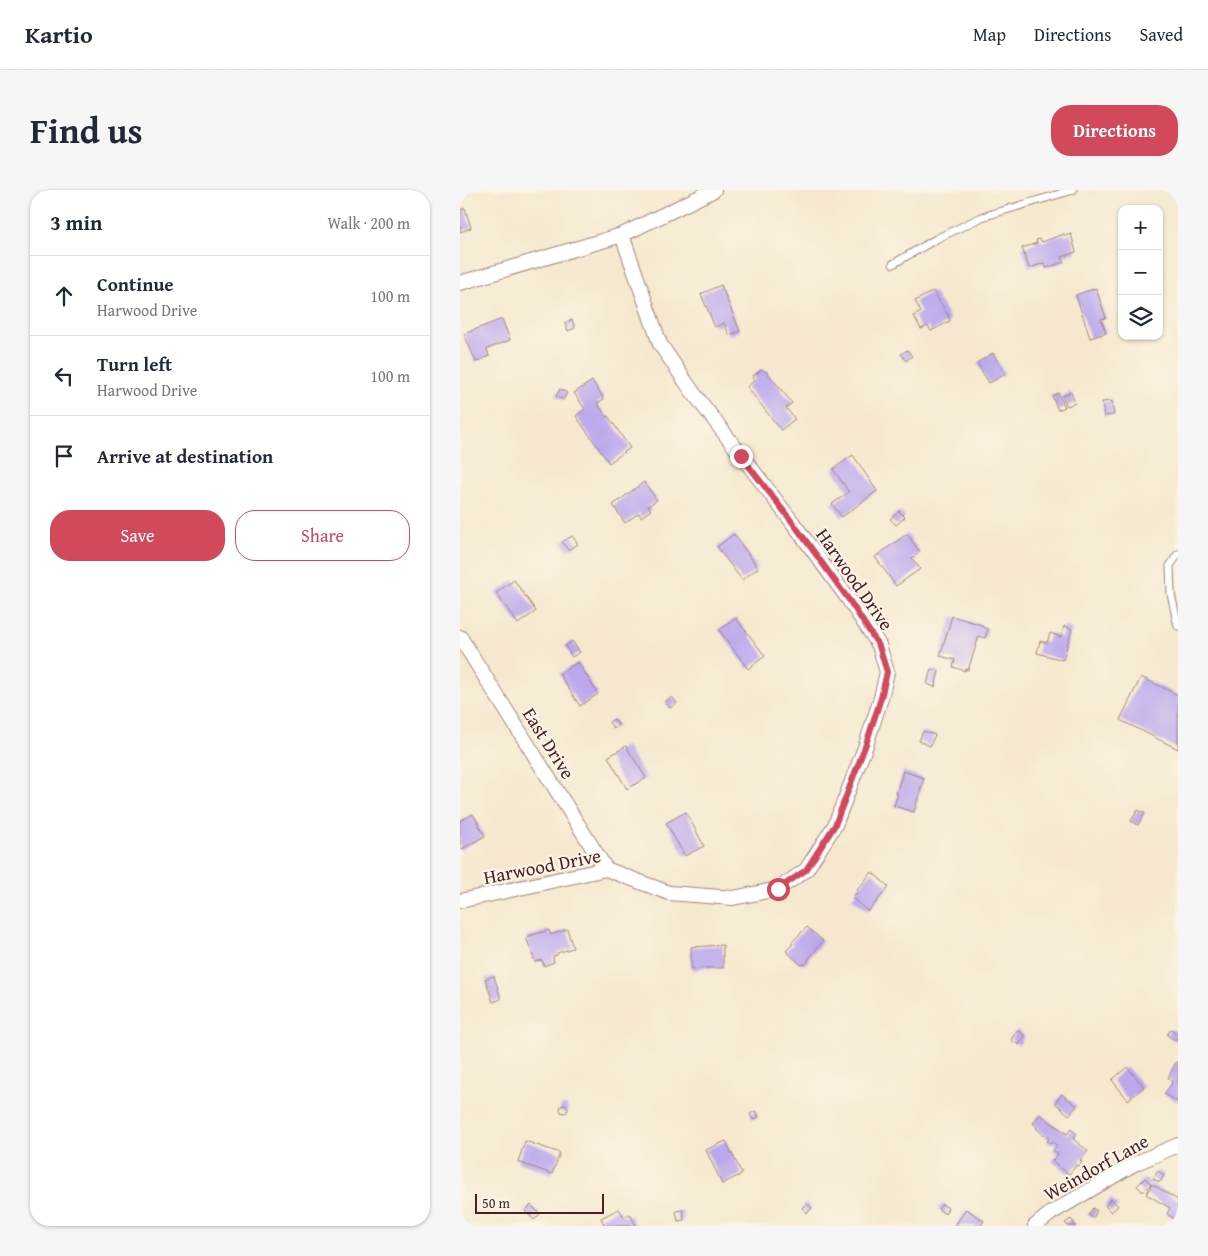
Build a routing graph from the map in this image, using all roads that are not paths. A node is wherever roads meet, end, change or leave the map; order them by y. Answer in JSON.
{"nodes":[{"id":1,"x":714,"y":190,"type":"edge"},
{"id":2,"x":1073,"y":190,"type":"edge"},
{"id":3,"x":622,"y":235,"type":"junction"},
{"id":4,"x":893,"y":264,"type":"dead end"},
{"id":5,"x":460,"y":283,"type":"edge"},
{"id":6,"x":1178,"y":554,"type":"edge"},
{"id":7,"x":1178,"y":626,"type":"edge"},
{"id":8,"x":460,"y":637,"type":"edge"},
{"id":9,"x":606,"y":869,"type":"junction"},
{"id":10,"x":460,"y":901,"type":"edge"},
{"id":11,"x":1178,"y":1145,"type":"edge"},
{"id":12,"x":1035,"y":1226,"type":"edge"}],
"edges":[{"from":1,"to":3,"type":"street"},
{"from":2,"to":4,"type":"lane"},
{"from":3,"to":5,"type":"street"},
{"from":3,"to":9,"type":"street","name":"Harwood Drive"},
{"from":6,"to":7,"type":"lane"},
{"from":8,"to":9,"type":"street","name":"East Drive"},
{"from":9,"to":10,"type":"street","name":"Harwood Drive"},
{"from":11,"to":12,"type":"street","name":"Weindorf Lane"}]}
